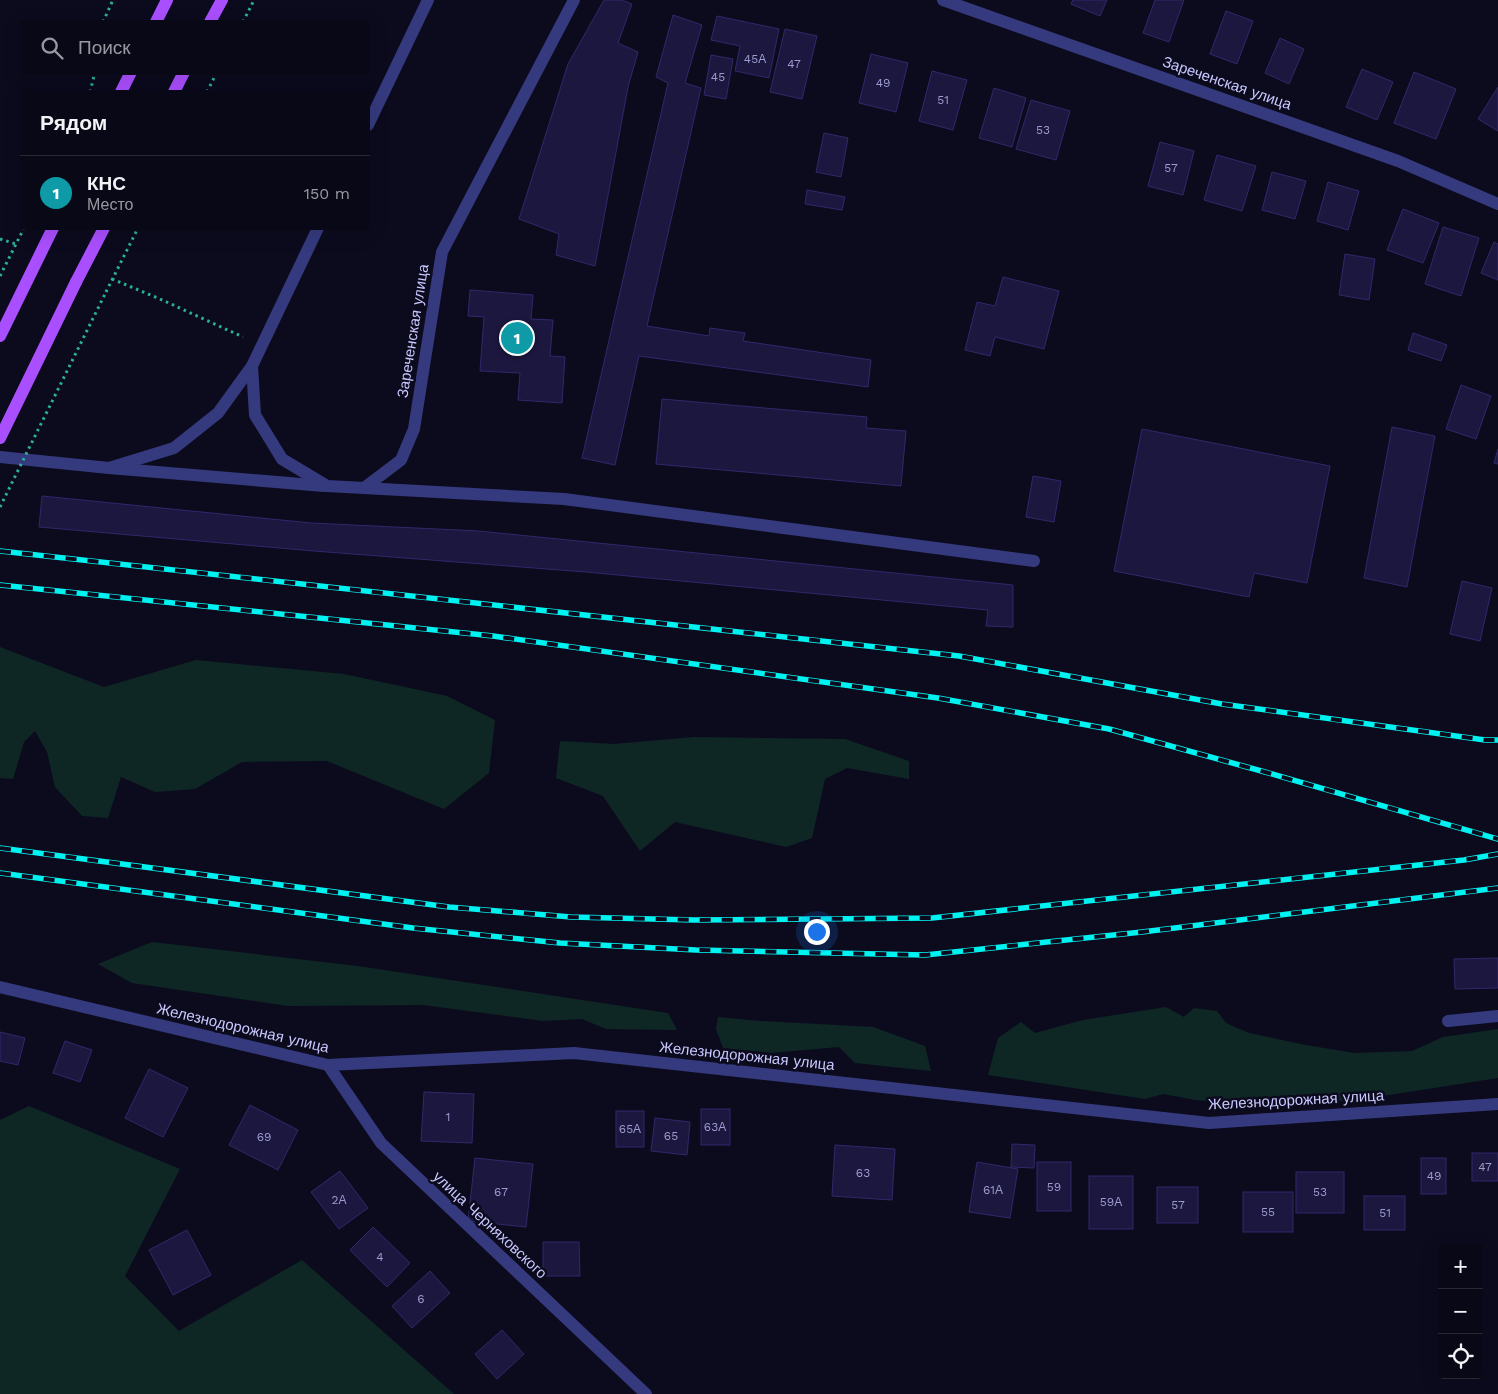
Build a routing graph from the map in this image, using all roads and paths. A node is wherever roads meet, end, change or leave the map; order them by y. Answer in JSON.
{"nodes":[{"id":1,"x":113,"y":0,"type":"edge"},
{"id":2,"x":167,"y":0,"type":"edge"},
{"id":3,"x":222,"y":0,"type":"edge"},
{"id":4,"x":254,"y":0,"type":"edge"},
{"id":5,"x":428,"y":0,"type":"edge"},
{"id":6,"x":574,"y":0,"type":"edge"},
{"id":7,"x":943,"y":0,"type":"edge"},
{"id":8,"x":104,"y":20,"type":"edge"},
{"id":9,"x":157,"y":20,"type":"edge"},
{"id":10,"x":211,"y":20,"type":"edge"},
{"id":11,"x":244,"y":20,"type":"edge"},
{"id":12,"x":94,"y":75,"type":"edge"},
{"id":13,"x":130,"y":75,"type":"edge"},
{"id":14,"x":182,"y":75,"type":"edge"},
{"id":15,"x":216,"y":75,"type":"edge"},
{"id":16,"x":90,"y":90,"type":"edge"},
{"id":17,"x":122,"y":90,"type":"edge"},
{"id":18,"x":175,"y":90,"type":"edge"},
{"id":19,"x":208,"y":90,"type":"edge"},
{"id":20,"x":370,"y":121,"type":"edge"},
{"id":21,"x":1498,"y":204,"type":"edge"},
{"id":22,"x":23,"y":230,"type":"edge"},
{"id":23,"x":52,"y":230,"type":"edge"},
{"id":24,"x":103,"y":230,"type":"edge"},
{"id":25,"x":137,"y":230,"type":"edge"},
{"id":26,"x":317,"y":230,"type":"edge"},
{"id":27,"x":0,"y":239,"type":"edge"},
{"id":28,"x":16,"y":244,"type":"junction"},
{"id":29,"x":0,"y":276,"type":"edge"},
{"id":30,"x":112,"y":279,"type":"junction"},
{"id":31,"x":247,"y":328,"type":"dead end"},
{"id":32,"x":0,"y":336,"type":"edge"},
{"id":33,"x":243,"y":337,"type":"junction"},
{"id":34,"x":240,"y":344,"type":"dead end"},
{"id":35,"x":252,"y":366,"type":"junction"},
{"id":36,"x":0,"y":438,"type":"edge"},
{"id":37,"x":26,"y":440,"type":"dead end"},
{"id":38,"x":35,"y":441,"type":"dead end"},
{"id":39,"x":0,"y":457,"type":"edge"},
{"id":40,"x":109,"y":468,"type":"junction"},
{"id":41,"x":326,"y":486,"type":"junction"},
{"id":42,"x":364,"y":488,"type":"junction"},
{"id":43,"x":0,"y":507,"type":"edge"},
{"id":44,"x":1034,"y":561,"type":"dead end"},
{"id":45,"x":0,"y":987,"type":"edge"},
{"id":46,"x":1498,"y":1016,"type":"edge"},
{"id":47,"x":1448,"y":1021,"type":"dead end"},
{"id":48,"x":328,"y":1065,"type":"junction"},
{"id":49,"x":1498,"y":1104,"type":"edge"},
{"id":50,"x":646,"y":1394,"type":"edge"}],
"edges":[{"from":1,"to":8,"type":"path"},
{"from":2,"to":9,"type":"main road"},
{"from":3,"to":10,"type":"main road"},
{"from":4,"to":11,"type":"path"},
{"from":5,"to":20,"type":"street"},
{"from":6,"to":42,"type":"street","name":"Зареченская улица"},
{"from":7,"to":21,"type":"street","name":"Зареченская улица"},
{"from":12,"to":16,"type":"path"},
{"from":13,"to":17,"type":"main road"},
{"from":14,"to":18,"type":"main road"},
{"from":15,"to":19,"type":"path"},
{"from":22,"to":28,"type":"path"},
{"from":23,"to":32,"type":"main road"},
{"from":24,"to":36,"type":"main road","bridge":true},
{"from":25,"to":30,"type":"path"},
{"from":26,"to":35,"type":"street"},
{"from":27,"to":28,"type":"path"},
{"from":28,"to":29,"type":"path"},
{"from":30,"to":33,"type":"path"},
{"from":30,"to":43,"type":"path","bridge":true},
{"from":31,"to":33,"type":"path"},
{"from":33,"to":34,"type":"path"},
{"from":35,"to":40,"type":"street"},
{"from":35,"to":41,"type":"street"},
{"from":37,"to":38,"type":"path"},
{"from":39,"to":40,"type":"street"},
{"from":40,"to":41,"type":"street"},
{"from":41,"to":42,"type":"street"},
{"from":42,"to":44,"type":"street"},
{"from":45,"to":48,"type":"street","name":"Железнодорожная улица"},
{"from":46,"to":47,"type":"street"},
{"from":48,"to":49,"type":"street","name":"Железнодорожная улица"},
{"from":48,"to":50,"type":"street","name":"улица Черняховского"}]}
